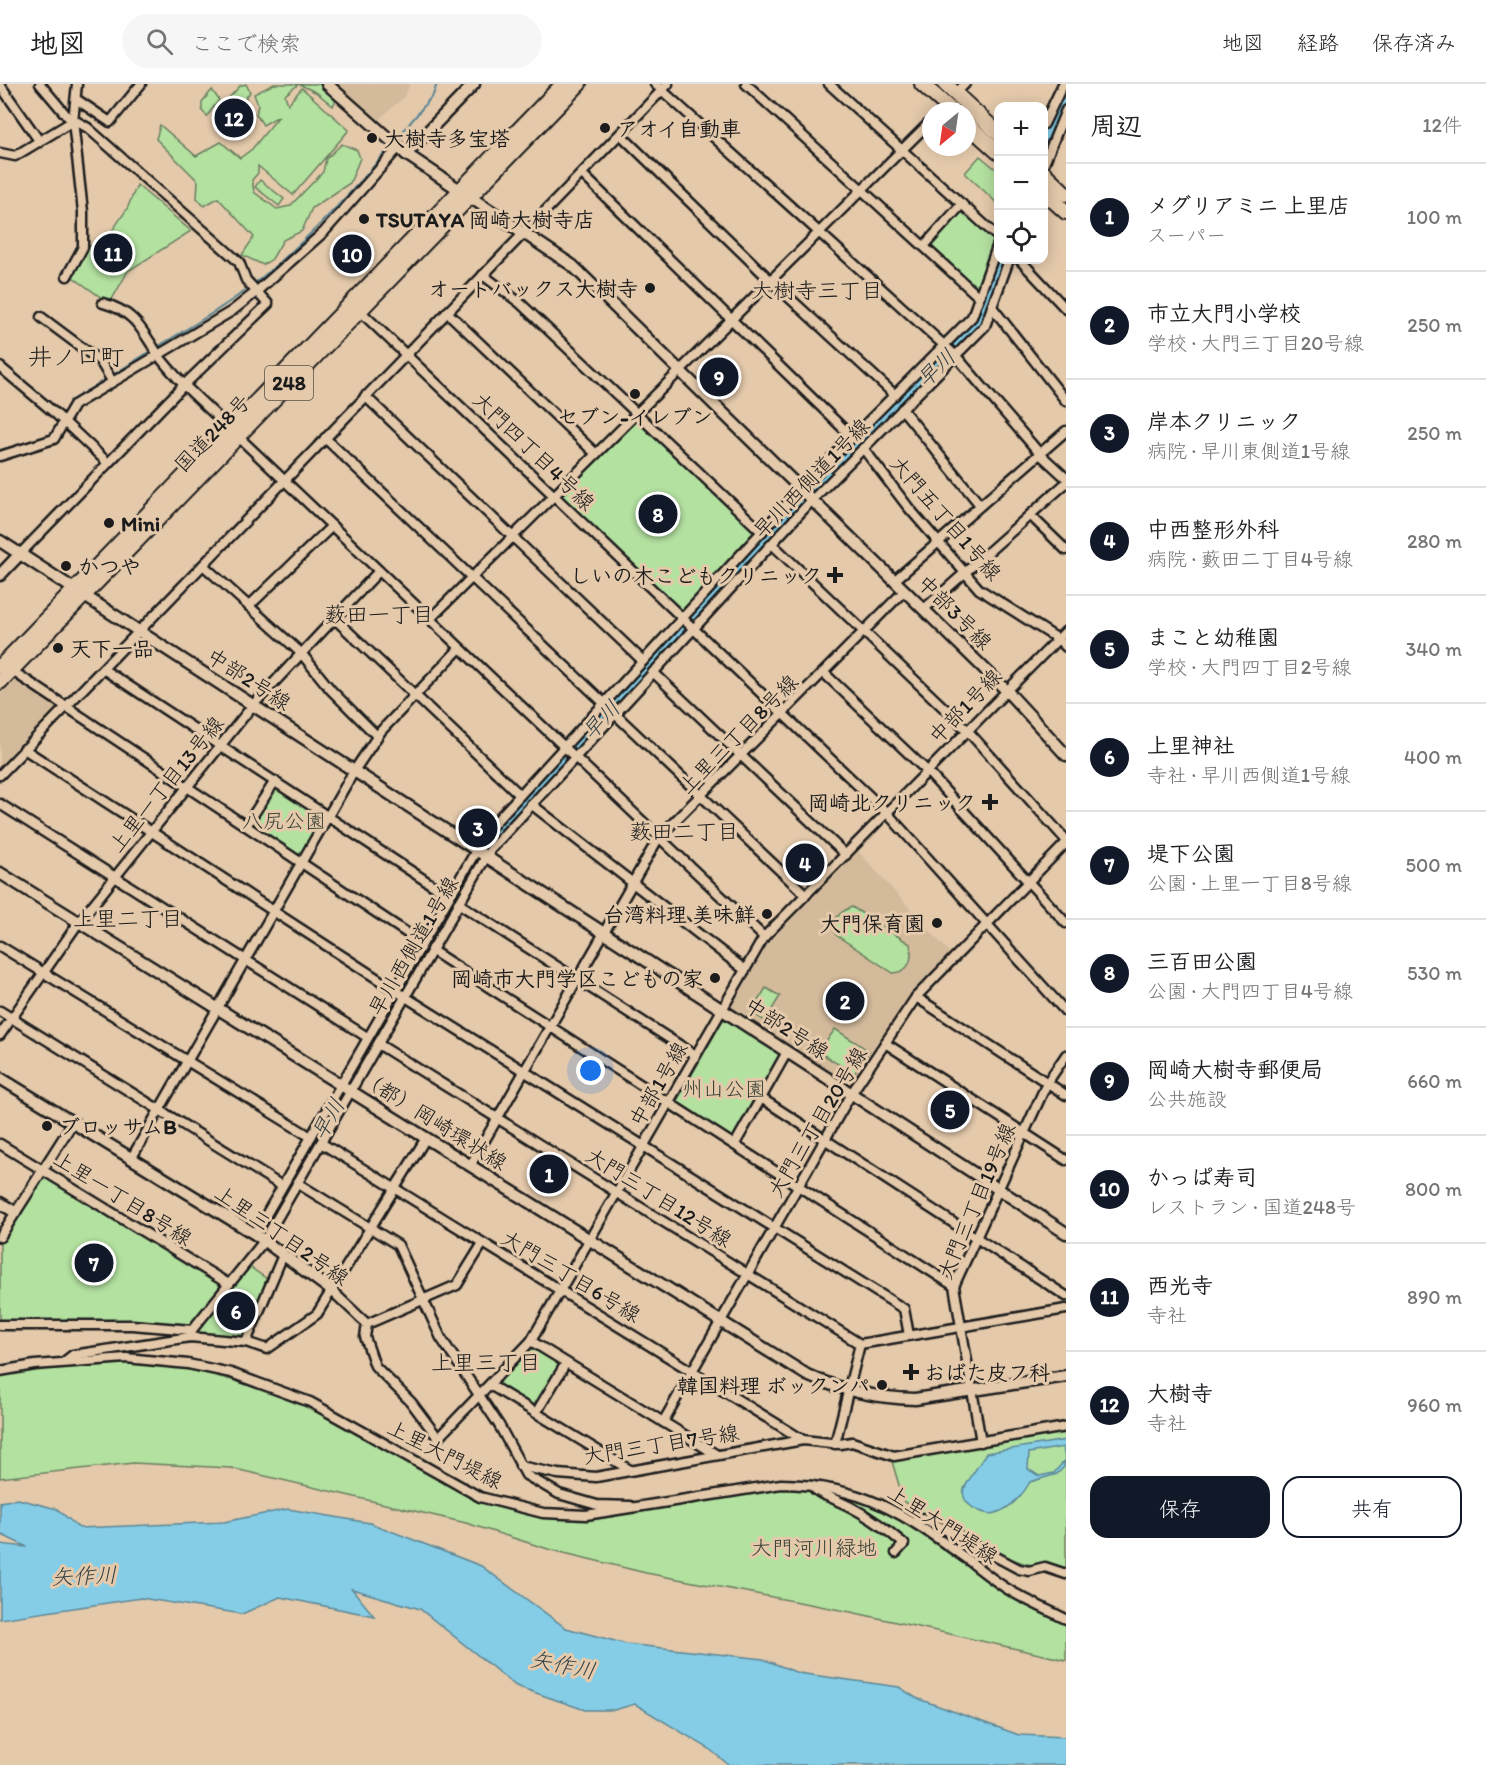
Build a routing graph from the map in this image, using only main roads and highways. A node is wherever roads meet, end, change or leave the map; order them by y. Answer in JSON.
{"nodes":[{"id":1,"x":563,"y":84,"type":"edge"},
{"id":2,"x":579,"y":84,"type":"edge"},
{"id":3,"x":922,"y":84,"type":"edge"},
{"id":4,"x":955,"y":87,"type":"edge"},
{"id":5,"x":939,"y":102,"type":"edge"},
{"id":6,"x":994,"y":128,"type":"edge"},
{"id":7,"x":976,"y":132,"type":"edge"},
{"id":8,"x":994,"y":148,"type":"edge"},
{"id":9,"x":1048,"y":177,"type":"edge"},
{"id":10,"x":465,"y":193,"type":"junction"},
{"id":11,"x":1066,"y":194,"type":"edge"},
{"id":12,"x":1048,"y":196,"type":"edge"},
{"id":13,"x":1066,"y":212,"type":"edge"},
{"id":14,"x":233,"y":433,"type":"junction"},
{"id":15,"x":3,"y":666,"type":"edge"},
{"id":16,"x":0,"y":682,"type":"edge"}],
"edges":[{"from":1,"to":10,"type":"main road","name":"国道248号","number":"248"},
{"from":2,"to":10,"type":"main road","name":"国道248号","number":"248"},
{"from":3,"to":5,"type":"main road"},
{"from":4,"to":6,"type":"main road"},
{"from":7,"to":8,"type":"main road"},
{"from":9,"to":11,"type":"main road"},
{"from":10,"to":14,"type":"main road","name":"国道248号","number":"248"},
{"from":10,"to":14,"type":"main road","name":"国道248号","number":"248"},
{"from":12,"to":13,"type":"main road"},
{"from":14,"to":15,"type":"main road","name":"国道248号","number":"248"},
{"from":15,"to":16,"type":"main road","name":"国道248号","number":"248"}]}
